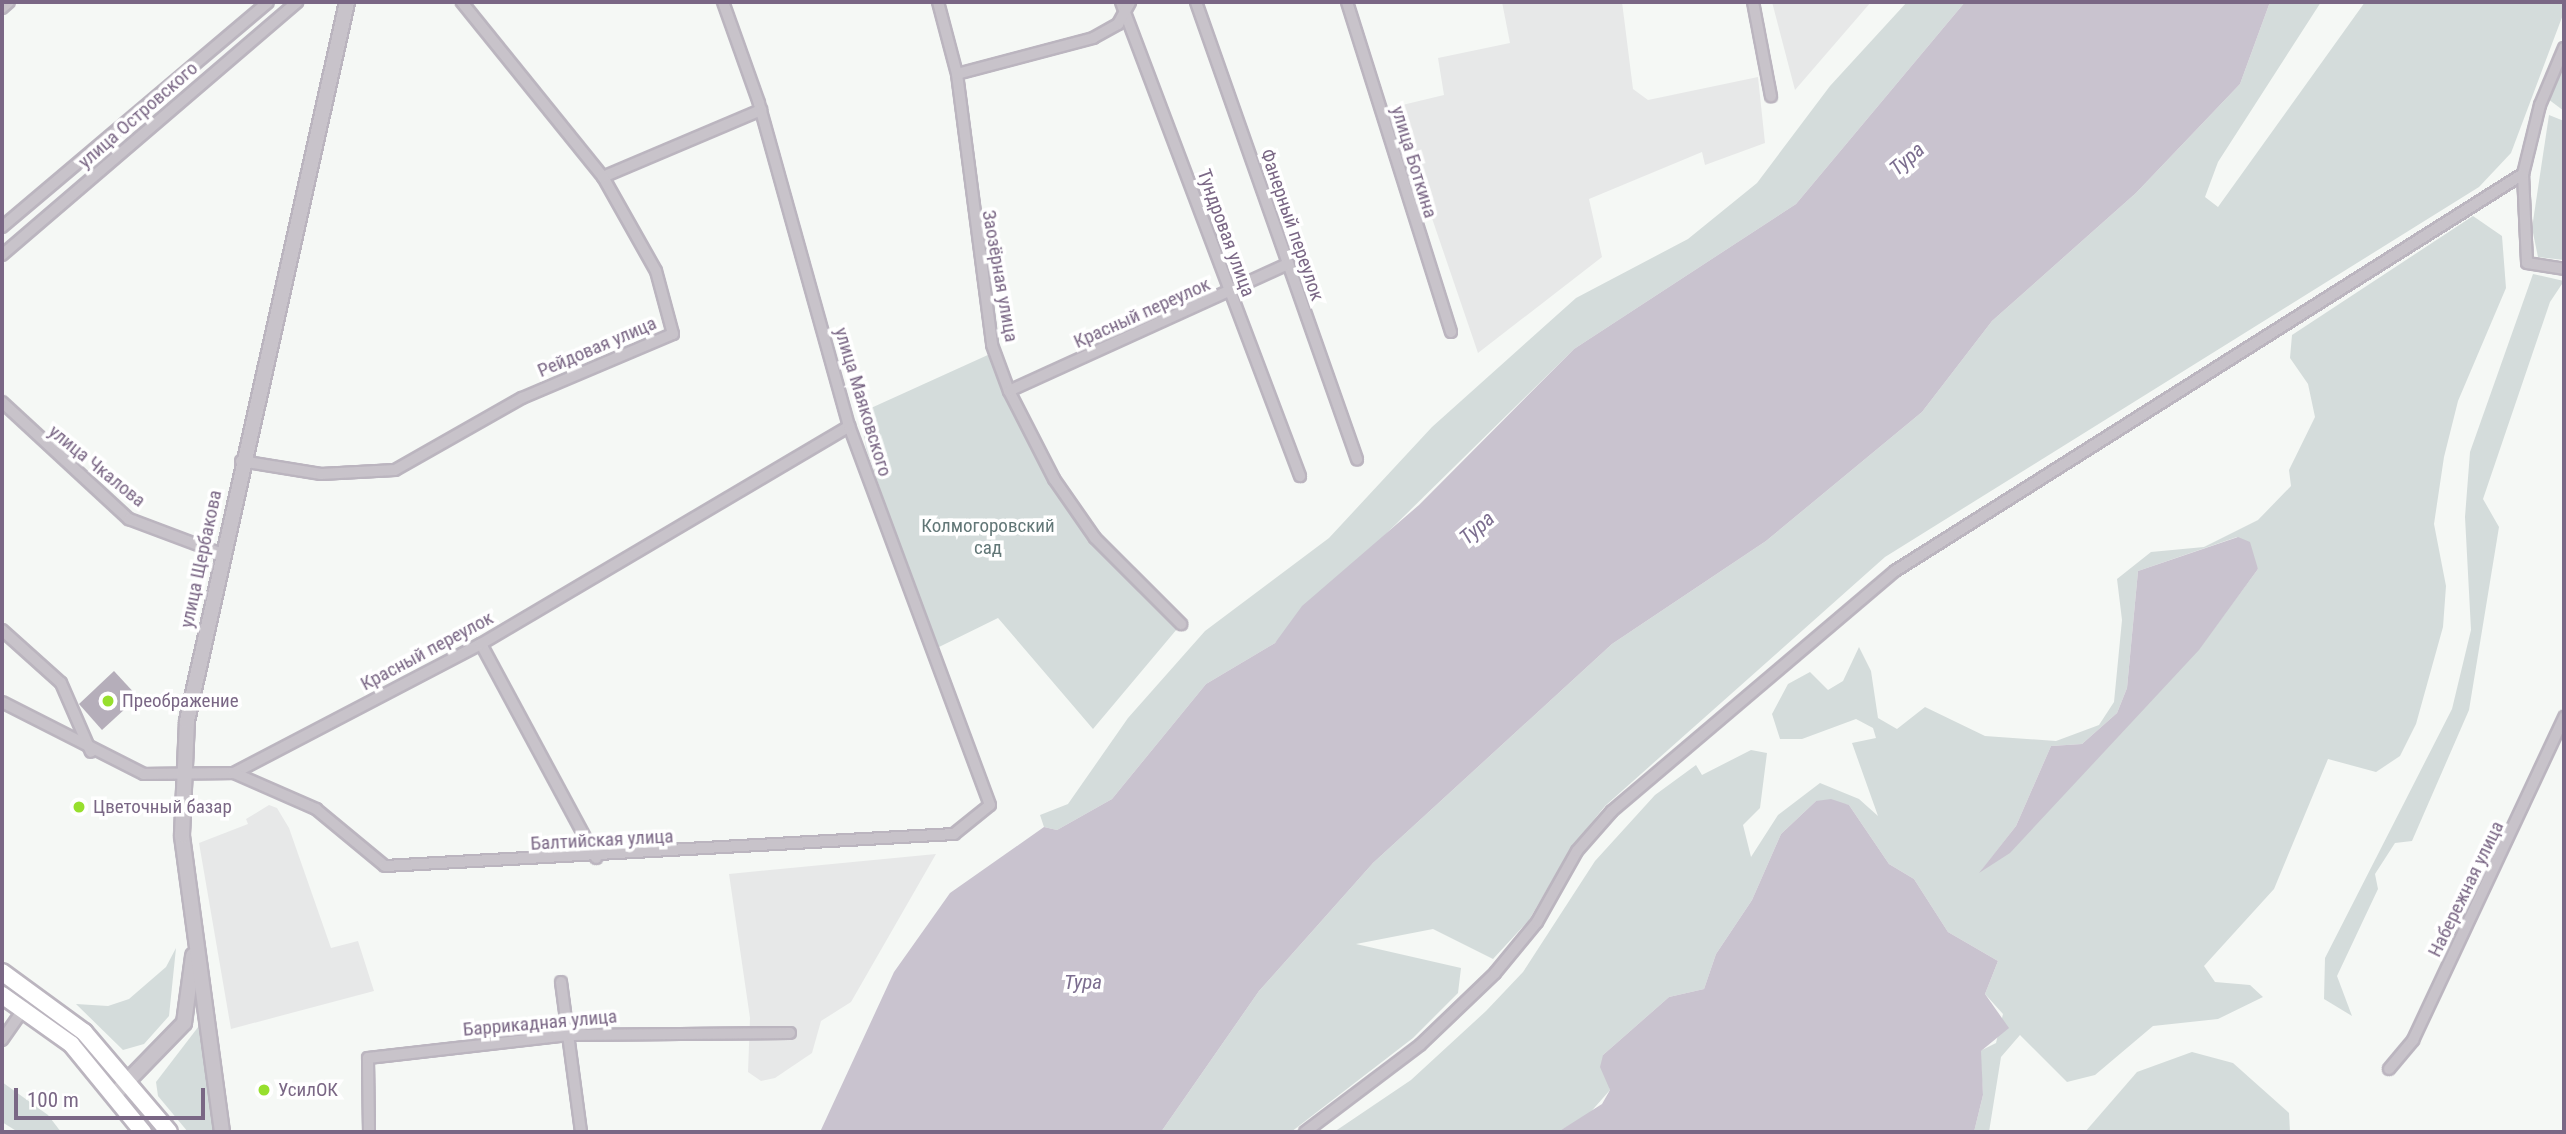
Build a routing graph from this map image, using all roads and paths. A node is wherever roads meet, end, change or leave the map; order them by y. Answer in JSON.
{"nodes":[{"id":1,"x":9,"y":2,"type":"edge"},
{"id":2,"x":268,"y":2,"type":"edge"},
{"id":3,"x":298,"y":2,"type":"edge"},
{"id":4,"x":347,"y":2,"type":"edge"},
{"id":5,"x":462,"y":2,"type":"edge"},
{"id":6,"x":723,"y":2,"type":"edge"},
{"id":7,"x":938,"y":2,"type":"edge"},
{"id":8,"x":1196,"y":2,"type":"edge"},
{"id":9,"x":1347,"y":2,"type":"edge"},
{"id":10,"x":1753,"y":2,"type":"edge"},
{"id":11,"x":1125,"y":4,"type":"edge"},
{"id":12,"x":2,"y":8,"type":"edge"},
{"id":13,"x":2564,"y":48,"type":"edge"},
{"id":14,"x":957,"y":74,"type":"junction"},
{"id":15,"x":1771,"y":96,"type":"dead end"},
{"id":16,"x":761,"y":110,"type":"junction"},
{"id":17,"x":2523,"y":174,"type":"junction"},
{"id":18,"x":604,"y":177,"type":"junction"},
{"id":19,"x":2,"y":227,"type":"edge"},
{"id":20,"x":2,"y":255,"type":"edge"},
{"id":21,"x":1287,"y":264,"type":"junction"},
{"id":22,"x":2564,"y":269,"type":"edge"},
{"id":23,"x":1229,"y":294,"type":"junction"},
{"id":24,"x":1451,"y":332,"type":"dead end"},
{"id":25,"x":1009,"y":391,"type":"junction"},
{"id":26,"x":2,"y":402,"type":"edge"},
{"id":27,"x":849,"y":426,"type":"junction"},
{"id":28,"x":1357,"y":459,"type":"dead end"},
{"id":29,"x":241,"y":461,"type":"junction"},
{"id":30,"x":1300,"y":476,"type":"dead end"},
{"id":31,"x":222,"y":554,"type":"junction"},
{"id":32,"x":1181,"y":624,"type":"dead end"},
{"id":33,"x":2,"y":631,"type":"edge"},
{"id":34,"x":481,"y":644,"type":"junction"},
{"id":35,"x":2,"y":702,"type":"edge"},
{"id":36,"x":2564,"y":717,"type":"edge"},
{"id":37,"x":91,"y":751,"type":"junction"},
{"id":38,"x":234,"y":773,"type":"junction"},
{"id":39,"x":182,"y":778,"type":"junction"},
{"id":40,"x":990,"y":805,"type":"joint"},
{"id":41,"x":596,"y":858,"type":"junction"},
{"id":42,"x":194,"y":930,"type":"junction"},
{"id":43,"x":2,"y":972,"type":"edge"},
{"id":44,"x":561,"y":982,"type":"dead end"},
{"id":45,"x":2,"y":995,"type":"edge"},
{"id":46,"x":25,"y":1007,"type":"junction"},
{"id":47,"x":790,"y":1033,"type":"dead end"},
{"id":48,"x":571,"y":1035,"type":"junction"},
{"id":49,"x":2,"y":1040,"type":"edge"},
{"id":50,"x":2389,"y":1069,"type":"dead end"},
{"id":51,"x":127,"y":1083,"type":"junction"},
{"id":52,"x":113,"y":1096,"type":"junction"},
{"id":53,"x":143,"y":1132,"type":"edge"},
{"id":54,"x":169,"y":1132,"type":"edge"},
{"id":55,"x":222,"y":1132,"type":"edge"},
{"id":56,"x":369,"y":1132,"type":"edge"},
{"id":57,"x":581,"y":1132,"type":"edge"},
{"id":58,"x":1305,"y":1132,"type":"edge"}],
"edges":[{"from":1,"to":12,"type":"street"},
{"from":2,"to":19,"type":"street","name":"улица Островского"},
{"from":3,"to":20,"type":"street","name":"улица Островского"},
{"from":4,"to":29,"type":"street","name":"улица Щербакова"},
{"from":5,"to":18,"type":"street","name":"Рейдовая улица"},
{"from":6,"to":16,"type":"street","name":"улица Маяковского"},
{"from":7,"to":14,"type":"street","name":"Заозёрная улица"},
{"from":8,"to":21,"type":"street","name":"Фанерный переулок"},
{"from":9,"to":24,"type":"street","name":"улица Боткина"},
{"from":10,"to":15,"type":"street"},
{"from":11,"to":14,"type":"street"},
{"from":11,"to":23,"type":"street","name":"Тундровая улица"},
{"from":13,"to":17,"type":"street"},
{"from":14,"to":25,"type":"street","name":"Заозёрная улица"},
{"from":16,"to":18,"type":"street"},
{"from":16,"to":27,"type":"street","name":"улица Маяковского"},
{"from":17,"to":22,"type":"street"},
{"from":17,"to":58,"type":"street"},
{"from":18,"to":29,"type":"street","name":"Рейдовая улица"},
{"from":21,"to":23,"type":"street","name":"Красный переулок"},
{"from":21,"to":28,"type":"street","name":"Фанерный переулок"},
{"from":23,"to":25,"type":"street","name":"Красный переулок"},
{"from":23,"to":30,"type":"street","name":"Тундровая улица"},
{"from":25,"to":32,"type":"street","name":"Заозёрная улица"},
{"from":26,"to":31,"type":"street","name":"улица Чкалова"},
{"from":27,"to":34,"type":"street","name":"Красный переулок"},
{"from":27,"to":40,"type":"street","name":"улица Маяковского"},
{"from":29,"to":31,"type":"street","name":"улица Щербакова"},
{"from":31,"to":39,"type":"street","name":"улица Щербакова"},
{"from":33,"to":37,"type":"street"},
{"from":34,"to":38,"type":"street","name":"Красный переулок"},
{"from":34,"to":41,"type":"street"},
{"from":35,"to":37,"type":"street","name":"Красный переулок"},
{"from":36,"to":50,"type":"street","name":"Набережная улица"},
{"from":37,"to":39,"type":"street","name":"Красный переулок"},
{"from":38,"to":39,"type":"street","name":"Красный переулок"},
{"from":38,"to":41,"type":"street","name":"Балтийская улица"},
{"from":39,"to":42,"type":"street","name":"улица Щербакова"},
{"from":40,"to":41,"type":"street","name":"Балтийская улица"},
{"from":42,"to":51,"type":"street"},
{"from":42,"to":55,"type":"street","name":"улица Щербакова"},
{"from":43,"to":51,"type":"main road"},
{"from":44,"to":48,"type":"street"},
{"from":45,"to":46,"type":"main road"},
{"from":46,"to":49,"type":"street"},
{"from":46,"to":52,"type":"main road"},
{"from":47,"to":48,"type":"street","name":"Баррикадная улица"},
{"from":48,"to":56,"type":"street","name":"Баррикадная улица"},
{"from":48,"to":57,"type":"street"},
{"from":51,"to":52,"type":"street"},
{"from":51,"to":54,"type":"main road"},
{"from":52,"to":53,"type":"main road"}]}
